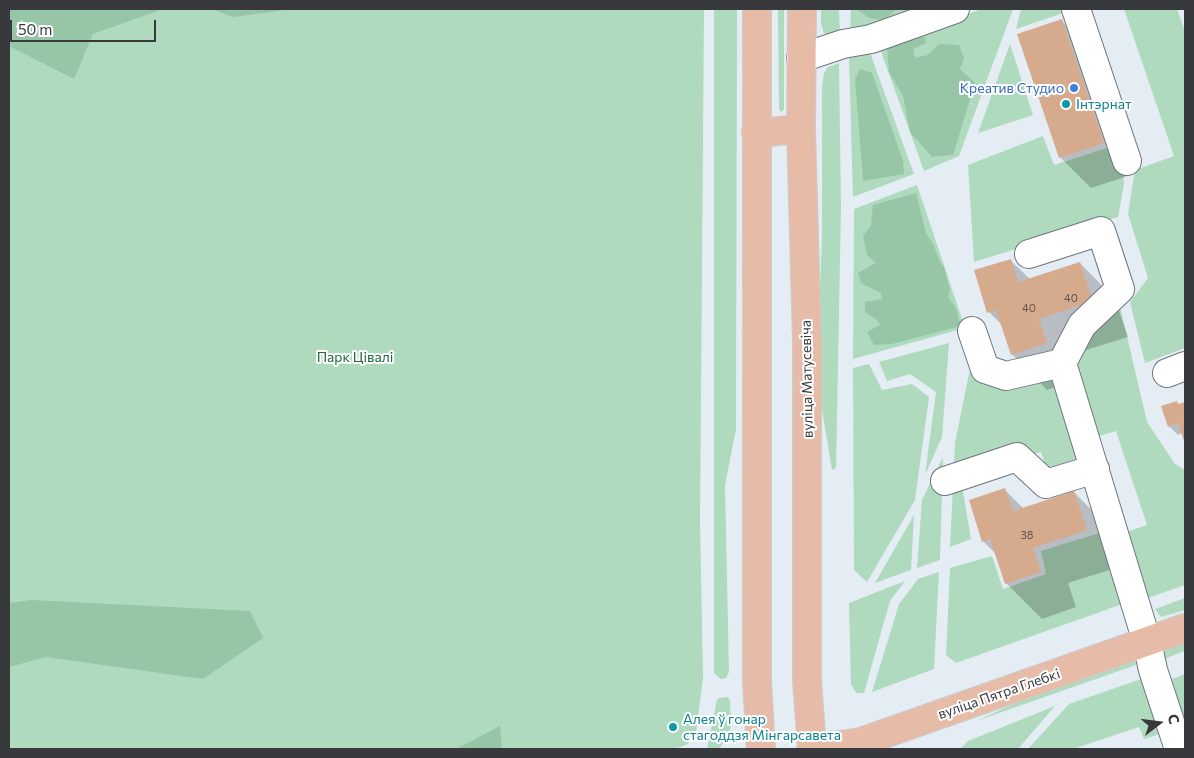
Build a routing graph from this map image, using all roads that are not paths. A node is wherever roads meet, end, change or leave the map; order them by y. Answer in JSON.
{"nodes":[{"id":1,"x":758,"y":9,"type":"edge"},
{"id":2,"x":802,"y":9,"type":"edge"},
{"id":3,"x":955,"y":9,"type":"edge"},
{"id":4,"x":1076,"y":9,"type":"edge"},
{"id":5,"x":801,"y":58,"type":"junction"},
{"id":6,"x":801,"y":129,"type":"junction"},
{"id":7,"x":756,"y":133,"type":"junction"},
{"id":8,"x":1128,"y":162,"type":"dead end"},
{"id":9,"x":1029,"y":254,"type":"dead end"},
{"id":10,"x":972,"y":331,"type":"dead end"},
{"id":11,"x":1062,"y":363,"type":"junction"},
{"id":12,"x":1094,"y":469,"type":"junction"},
{"id":13,"x":946,"y":481,"type":"dead end"},
{"id":14,"x":1185,"y":628,"type":"edge"},
{"id":15,"x":1147,"y":642,"type":"junction"},
{"id":16,"x":762,"y":749,"type":"edge"},
{"id":17,"x":812,"y":749,"type":"edge"},
{"id":18,"x":1179,"y":749,"type":"edge"}],
"edges":[{"from":1,"to":7,"type":"main road"},
{"from":2,"to":5,"type":"main road","name":"вуліца Матусевіча"},
{"from":3,"to":5,"type":"lane"},
{"from":4,"to":8,"type":"lane"},
{"from":5,"to":6,"type":"main road","name":"вуліца Матусевіча"},
{"from":6,"to":7,"type":"main road"},
{"from":6,"to":17,"type":"main road","name":"вуліца Матусевіча"},
{"from":7,"to":16,"type":"main road"},
{"from":9,"to":11,"type":"lane"},
{"from":10,"to":11,"type":"lane"},
{"from":11,"to":12,"type":"lane"},
{"from":12,"to":13,"type":"lane"},
{"from":12,"to":15,"type":"lane"},
{"from":14,"to":15,"type":"main road","name":"вуліца Пятра Глебкі"},
{"from":15,"to":17,"type":"main road","name":"вуліца Пятра Глебкі"},
{"from":15,"to":18,"type":"lane"}]}
